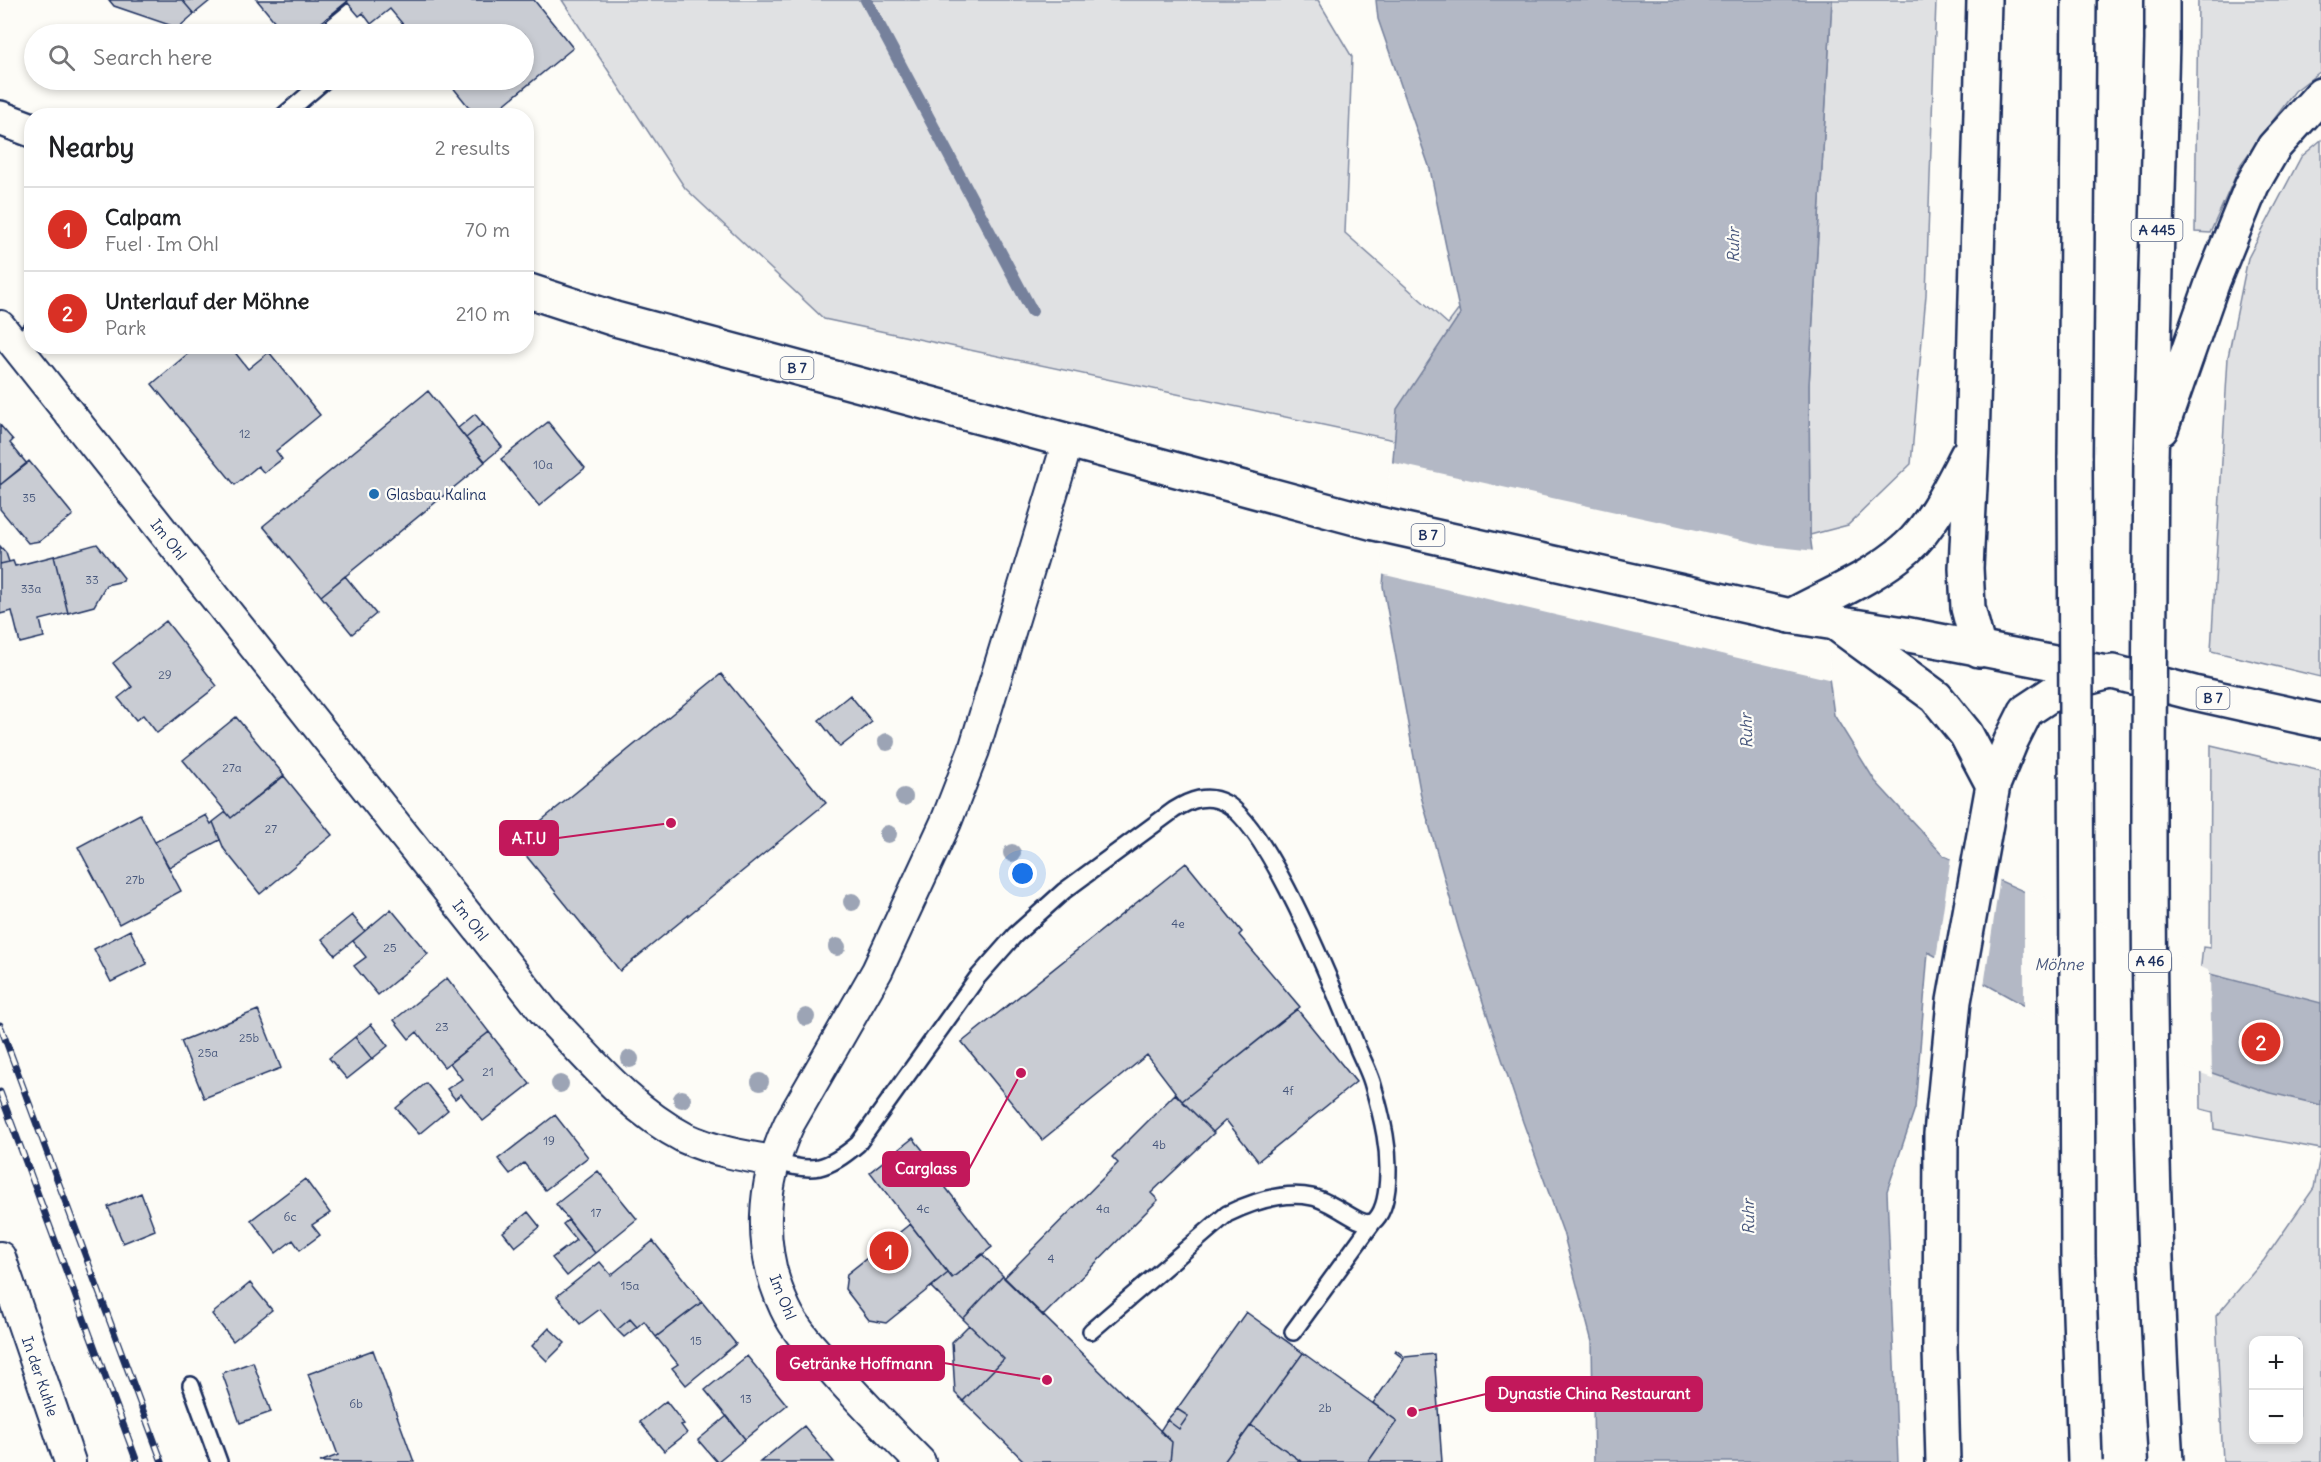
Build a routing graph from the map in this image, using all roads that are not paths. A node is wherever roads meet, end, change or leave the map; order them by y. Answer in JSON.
{"nodes":[{"id":1,"x":1984,"y":0,"type":"edge"},
{"id":2,"x":2079,"y":0,"type":"edge"},
{"id":3,"x":2162,"y":0,"type":"edge"},
{"id":4,"x":313,"y":90,"type":"edge"},
{"id":5,"x":2321,"y":95,"type":"edge"},
{"id":6,"x":292,"y":108,"type":"edge"},
{"id":7,"x":0,"y":118,"type":"edge"},
{"id":8,"x":24,"y":127,"type":"edge"},
{"id":9,"x":534,"y":293,"type":"edge"},
{"id":10,"x":32,"y":354,"type":"edge"},
{"id":11,"x":1068,"y":441,"type":"junction"},
{"id":12,"x":1972,"y":445,"type":"junction"},
{"id":13,"x":2151,"y":459,"type":"junction"},
{"id":14,"x":1791,"y":616,"type":"junction"},
{"id":15,"x":1838,"y":625,"type":"junction"},
{"id":16,"x":1979,"y":650,"type":"junction"},
{"id":17,"x":2106,"y":673,"type":"junction"},
{"id":18,"x":2321,"y":721,"type":"edge"},
{"id":19,"x":1993,"y":785,"type":"junction"},
{"id":20,"x":774,"y":1161,"type":"junction"},
{"id":21,"x":1373,"y":1222,"type":"junction"},
{"id":22,"x":0,"y":1257,"type":"edge"},
{"id":23,"x":1091,"y":1331,"type":"dead end"},
{"id":24,"x":1293,"y":1332,"type":"dead end"},
{"id":25,"x":190,"y":1385,"type":"dead end"},
{"id":26,"x":70,"y":1462,"type":"edge"},
{"id":27,"x":219,"y":1462,"type":"edge"},
{"id":28,"x":921,"y":1462,"type":"edge"},
{"id":29,"x":1943,"y":1462,"type":"edge"},
{"id":30,"x":2085,"y":1462,"type":"edge"},
{"id":31,"x":2166,"y":1462,"type":"edge"}],
"edges":[{"from":1,"to":12,"type":"main road"},
{"from":2,"to":30,"type":"main road","bridge":true},
{"from":3,"to":13,"type":"main road","number":"A 445"},
{"from":4,"to":6,"type":"lane"},
{"from":5,"to":13,"type":"main road"},
{"from":7,"to":8,"type":"main road"},
{"from":9,"to":11,"type":"main road","number":"B 7"},
{"from":10,"to":20,"type":"street","name":"Im Ohl"},
{"from":11,"to":14,"type":"main road","number":"B 7"},
{"from":11,"to":20,"type":"street"},
{"from":12,"to":14,"type":"main road"},
{"from":12,"to":16,"type":"main road"},
{"from":13,"to":31,"type":"main road","number":"A 46","bridge":true},
{"from":14,"to":15,"type":"main road","number":"B 7"},
{"from":15,"to":16,"type":"main road","number":"B 7"},
{"from":15,"to":19,"type":"main road"},
{"from":16,"to":17,"type":"main road","number":"B 7"},
{"from":17,"to":18,"type":"main road","number":"B 7"},
{"from":17,"to":19,"type":"main road"},
{"from":19,"to":29,"type":"main road"},
{"from":20,"to":21,"type":"lane"},
{"from":20,"to":28,"type":"street","name":"Im Ohl"},
{"from":21,"to":23,"type":"lane"},
{"from":21,"to":24,"type":"lane"},
{"from":22,"to":26,"type":"street","name":"In der Kuhle"},
{"from":25,"to":27,"type":"lane"}]}
